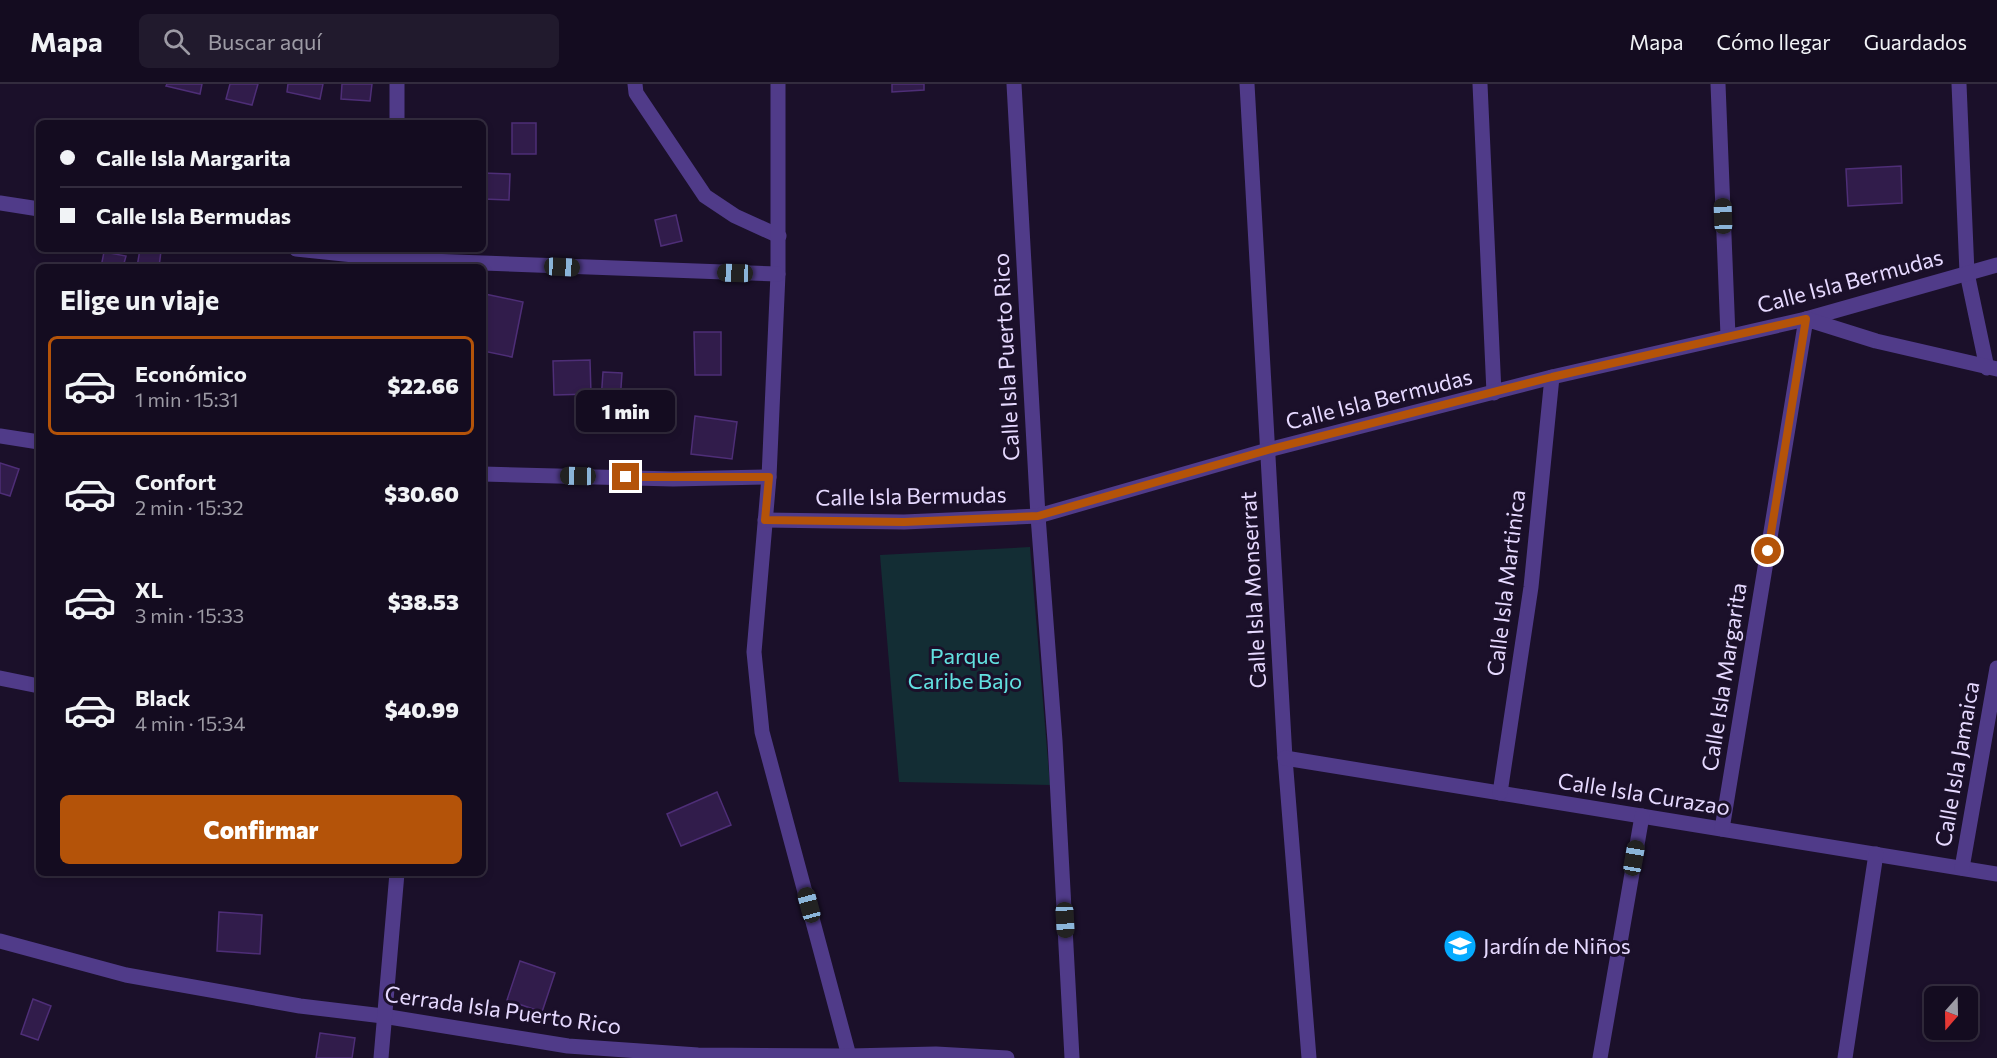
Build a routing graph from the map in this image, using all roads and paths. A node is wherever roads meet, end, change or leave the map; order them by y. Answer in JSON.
{"nodes":[{"id":1,"x":397,"y":84,"type":"edge"},
{"id":2,"x":634,"y":84,"type":"edge"},
{"id":3,"x":778,"y":84,"type":"edge"},
{"id":4,"x":1014,"y":84,"type":"edge"},
{"id":5,"x":1246,"y":84,"type":"edge"},
{"id":6,"x":1480,"y":84,"type":"edge"},
{"id":7,"x":1718,"y":84,"type":"edge"},
{"id":8,"x":1959,"y":84,"type":"edge"},
{"id":9,"x":397,"y":120,"type":"edge"},
{"id":10,"x":0,"y":203,"type":"edge"},
{"id":11,"x":36,"y":209,"type":"edge"},
{"id":12,"x":779,"y":236,"type":"junction"},
{"id":13,"x":328,"y":252,"type":"edge"},
{"id":14,"x":402,"y":259,"type":"edge"},
{"id":15,"x":1997,"y":265,"type":"edge"},
{"id":16,"x":1967,"y":273,"type":"junction"},
{"id":17,"x":778,"y":274,"type":"junction"},
{"id":18,"x":1806,"y":319,"type":"junction"},
{"id":19,"x":1728,"y":336,"type":"junction"},
{"id":20,"x":1992,"y":368,"type":"edge"},
{"id":21,"x":1552,"y":377,"type":"junction"},
{"id":22,"x":1494,"y":393,"type":"junction"},
{"id":23,"x":0,"y":436,"type":"edge"},
{"id":24,"x":36,"y":442,"type":"edge"},
{"id":25,"x":1268,"y":450,"type":"junction"},
{"id":26,"x":486,"y":474,"type":"edge"},
{"id":27,"x":769,"y":477,"type":"junction"},
{"id":28,"x":1038,"y":516,"type":"junction"},
{"id":29,"x":765,"y":520,"type":"junction"},
{"id":30,"x":1997,"y":668,"type":"edge"},
{"id":31,"x":0,"y":678,"type":"edge"},
{"id":32,"x":36,"y":685,"type":"edge"},
{"id":33,"x":1285,"y":758,"type":"junction"},
{"id":34,"x":1500,"y":793,"type":"junction"},
{"id":35,"x":1642,"y":816,"type":"junction"},
{"id":36,"x":1722,"y":830,"type":"junction"},
{"id":37,"x":1876,"y":854,"type":"junction"},
{"id":38,"x":1962,"y":868,"type":"junction"},
{"id":39,"x":1997,"y":874,"type":"edge"},
{"id":40,"x":397,"y":876,"type":"edge"},
{"id":41,"x":0,"y":941,"type":"edge"},
{"id":42,"x":383,"y":1016,"type":"junction"},
{"id":43,"x":849,"y":1056,"type":"junction"},
{"id":44,"x":895,"y":1056,"type":"edge"},
{"id":45,"x":699,"y":1057,"type":"edge"},
{"id":46,"x":381,"y":1058,"type":"edge"},
{"id":47,"x":1007,"y":1058,"type":"edge"},
{"id":48,"x":1072,"y":1058,"type":"edge"},
{"id":49,"x":1309,"y":1058,"type":"edge"},
{"id":50,"x":1600,"y":1058,"type":"edge"},
{"id":51,"x":1845,"y":1058,"type":"edge"}],
"edges":[{"from":1,"to":9,"type":"street"},
{"from":2,"to":12,"type":"street"},
{"from":3,"to":12,"type":"street"},
{"from":4,"to":28,"type":"street","name":"Calle Isla Puerto Rico"},
{"from":5,"to":25,"type":"street","name":"Calle Isla Monserrat"},
{"from":6,"to":22,"type":"street"},
{"from":7,"to":19,"type":"street"},
{"from":8,"to":16,"type":"street"},
{"from":10,"to":11,"type":"street"},
{"from":12,"to":17,"type":"street"},
{"from":13,"to":14,"type":"street"},
{"from":14,"to":17,"type":"street"},
{"from":15,"to":16,"type":"street","name":"Calle Isla Bermudas"},
{"from":16,"to":18,"type":"street","name":"Calle Isla Bermudas"},
{"from":16,"to":20,"type":"street"},
{"from":17,"to":27,"type":"street"},
{"from":18,"to":19,"type":"street","name":"Calle Isla Bermudas"},
{"from":18,"to":20,"type":"street"},
{"from":18,"to":36,"type":"street","name":"Calle Isla Margarita"},
{"from":19,"to":21,"type":"street","name":"Calle Isla Bermudas"},
{"from":21,"to":22,"type":"street","name":"Calle Isla Bermudas"},
{"from":21,"to":34,"type":"street","name":"Calle Isla Martinica"},
{"from":22,"to":25,"type":"street","name":"Calle Isla Bermudas"},
{"from":23,"to":24,"type":"street"},
{"from":25,"to":28,"type":"street","name":"Calle Isla Bermudas"},
{"from":25,"to":33,"type":"street","name":"Calle Isla Monserrat"},
{"from":26,"to":27,"type":"street"},
{"from":27,"to":29,"type":"street"},
{"from":28,"to":29,"type":"street","name":"Calle Isla Bermudas"},
{"from":28,"to":48,"type":"street","name":"Calle Isla Puerto Rico"},
{"from":29,"to":43,"type":"street"},
{"from":30,"to":38,"type":"street","name":"Calle Isla Jamaica"},
{"from":31,"to":32,"type":"street"},
{"from":33,"to":34,"type":"street","name":"Calle Isla Curazao"},
{"from":33,"to":49,"type":"street","name":"Calle Isla Monserrat"},
{"from":34,"to":35,"type":"street","name":"Calle Isla Curazao"},
{"from":35,"to":36,"type":"street","name":"Calle Isla Curazao"},
{"from":35,"to":50,"type":"street"},
{"from":36,"to":37,"type":"street","name":"Calle Isla Curazao"},
{"from":37,"to":38,"type":"street","name":"Calle Isla Curazao"},
{"from":37,"to":51,"type":"street"},
{"from":38,"to":39,"type":"street","name":"Calle Isla Curazao"},
{"from":40,"to":42,"type":"street"},
{"from":41,"to":42,"type":"street","name":"Cerrada Isla Puerto Rico"},
{"from":42,"to":45,"type":"street","name":"Cerrada Isla Puerto Rico"},
{"from":42,"to":46,"type":"street"},
{"from":43,"to":44,"type":"street","name":"Cerrada Isla Puerto Rico"},
{"from":43,"to":45,"type":"street","name":"Cerrada Isla Puerto Rico"},
{"from":44,"to":47,"type":"street","name":"Cerrada Isla Puerto Rico"}]}
